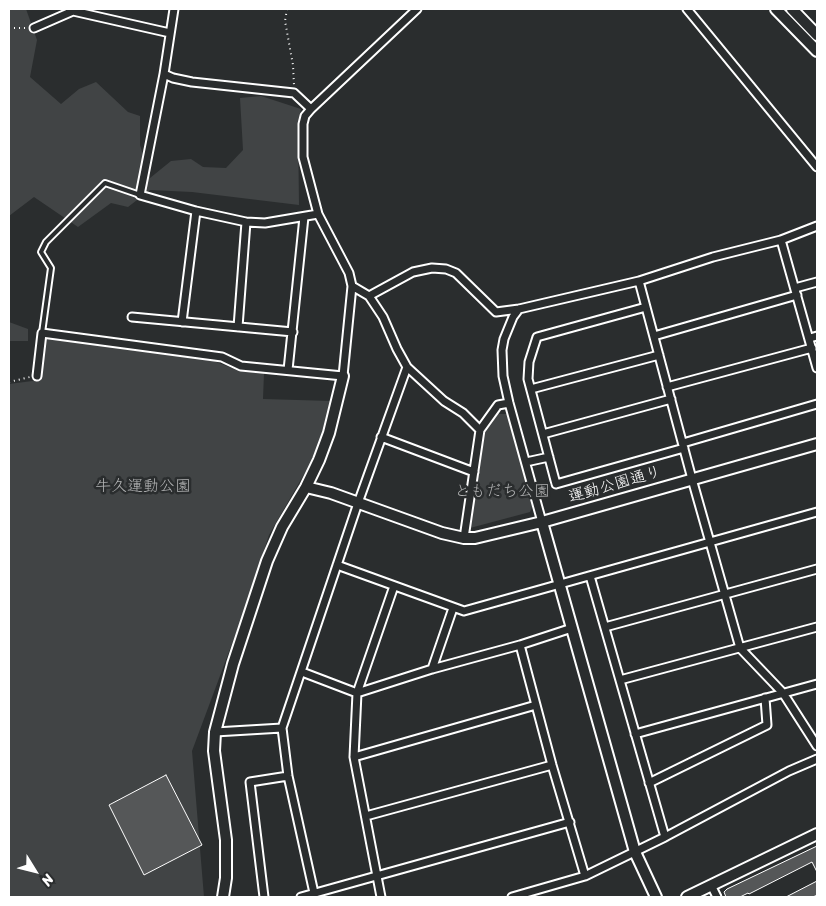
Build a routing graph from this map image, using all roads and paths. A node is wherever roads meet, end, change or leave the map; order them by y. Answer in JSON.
{"nodes":[{"id":1,"x":174,"y":9,"type":"edge"},
{"id":2,"x":287,"y":9,"type":"edge"},
{"id":3,"x":417,"y":9,"type":"edge"},
{"id":4,"x":687,"y":9,"type":"edge"},
{"id":5,"x":776,"y":9,"type":"edge"},
{"id":6,"x":792,"y":9,"type":"edge"},
{"id":7,"x":9,"y":28,"type":"edge"},
{"id":8,"x":34,"y":28,"type":"joint"},
{"id":9,"x":170,"y":33,"type":"junction"},
{"id":10,"x":817,"y":35,"type":"edge"},
{"id":11,"x":817,"y":51,"type":"edge"},
{"id":12,"x":164,"y":74,"type":"junction"},
{"id":13,"x":294,"y":92,"type":"junction"},
{"id":14,"x":311,"y":108,"type":"junction"},
{"id":15,"x":817,"y":167,"type":"edge"},
{"id":16,"x":140,"y":195,"type":"junction"},
{"id":17,"x":196,"y":211,"type":"junction"},
{"id":18,"x":318,"y":214,"type":"junction"},
{"id":19,"x":304,"y":217,"type":"junction"},
{"id":20,"x":246,"y":222,"type":"junction"},
{"id":21,"x":817,"y":226,"type":"edge"},
{"id":22,"x":782,"y":240,"type":"junction"},
{"id":23,"x":639,"y":281,"type":"junction"},
{"id":24,"x":817,"y":282,"type":"edge"},
{"id":25,"x":352,"y":286,"type":"junction"},
{"id":26,"x":796,"y":292,"type":"junction"},
{"id":27,"x":369,"y":296,"type":"junction"},
{"id":28,"x":646,"y":307,"type":"junction"},
{"id":29,"x":519,"y":309,"type":"junction"},
{"id":30,"x":132,"y":317,"type":"dead end"},
{"id":31,"x":182,"y":322,"type":"junction"},
{"id":32,"x":238,"y":327,"type":"junction"},
{"id":33,"x":292,"y":332,"type":"junction"},
{"id":34,"x":42,"y":333,"type":"junction"},
{"id":35,"x":654,"y":336,"type":"junction"},
{"id":36,"x":813,"y":337,"type":"edge"},
{"id":37,"x":812,"y":348,"type":"junction"},
{"id":38,"x":659,"y":355,"type":"junction"},
{"id":39,"x":407,"y":367,"type":"junction"},
{"id":40,"x":817,"y":368,"type":"edge"},
{"id":41,"x":288,"y":370,"type":"junction"},
{"id":42,"x":37,"y":376,"type":"joint"},
{"id":43,"x":343,"y":376,"type":"junction"},
{"id":44,"x":9,"y":382,"type":"edge"},
{"id":45,"x":668,"y":387,"type":"junction"},
{"id":46,"x":531,"y":389,"type":"junction"},
{"id":47,"x":670,"y":399,"type":"junction"},
{"id":48,"x":509,"y":403,"type":"junction"},
{"id":49,"x":817,"y":404,"type":"edge"},
{"id":50,"x":480,"y":430,"type":"junction"},
{"id":51,"x":543,"y":434,"type":"junction"},
{"id":52,"x":381,"y":437,"type":"junction"},
{"id":53,"x":817,"y":444,"type":"edge"},
{"id":54,"x":683,"y":446,"type":"junction"},
{"id":55,"x":549,"y":457,"type":"junction"},
{"id":56,"x":526,"y":462,"type":"junction"},
{"id":57,"x":474,"y":472,"type":"junction"},
{"id":58,"x":692,"y":479,"type":"junction"},
{"id":59,"x":306,"y":487,"type":"junction"},
{"id":60,"x":358,"y":503,"type":"junction"},
{"id":61,"x":817,"y":512,"type":"edge"},
{"id":62,"x":542,"y":522,"type":"junction"},
{"id":63,"x":464,"y":538,"type":"junction"},
{"id":64,"x":711,"y":541,"type":"junction"},
{"id":65,"x":336,"y":565,"type":"junction"},
{"id":66,"x":817,"y":570,"type":"edge"},
{"id":67,"x":590,"y":576,"type":"junction"},
{"id":68,"x":560,"y":584,"type":"junction"},
{"id":69,"x":394,"y":586,"type":"junction"},
{"id":70,"x":726,"y":595,"type":"junction"},
{"id":71,"x":453,"y":608,"type":"junction"},
{"id":72,"x":604,"y":627,"type":"junction"},
{"id":73,"x":572,"y":628,"type":"junction"},
{"id":74,"x":817,"y":628,"type":"edge"},
{"id":75,"x":520,"y":645,"type":"junction"},
{"id":76,"x":740,"y":648,"type":"junction"},
{"id":77,"x":432,"y":669,"type":"junction"},
{"id":78,"x":302,"y":672,"type":"junction"},
{"id":79,"x":620,"y":680,"type":"junction"},
{"id":80,"x":817,"y":684,"type":"edge"},
{"id":81,"x":357,"y":693,"type":"junction"},
{"id":82,"x":784,"y":693,"type":"junction"},
{"id":83,"x":765,"y":698,"type":"junction"},
{"id":84,"x":536,"y":705,"type":"junction"},
{"id":85,"x":282,"y":728,"type":"junction"},
{"id":86,"x":215,"y":732,"type":"junction"},
{"id":87,"x":635,"y":734,"type":"junction"},
{"id":88,"x":817,"y":746,"type":"edge"},
{"id":89,"x":354,"y":757,"type":"junction"},
{"id":90,"x":817,"y":759,"type":"edge"},
{"id":91,"x":552,"y":764,"type":"junction"},
{"id":92,"x":288,"y":776,"type":"junction"},
{"id":93,"x":649,"y":782,"type":"junction"},
{"id":94,"x":366,"y":816,"type":"junction"},
{"id":95,"x":570,"y":822,"type":"junction"},
{"id":96,"x":817,"y":834,"type":"edge"},
{"id":97,"x":665,"y":837,"type":"junction"},
{"id":98,"x":635,"y":852,"type":"junction"},
{"id":99,"x":585,"y":876,"type":"junction"},
{"id":100,"x":377,"y":877,"type":"junction"},
{"id":101,"x":711,"y":885,"type":"junction"},
{"id":102,"x":314,"y":893,"type":"junction"},
{"id":103,"x":223,"y":897,"type":"edge"},
{"id":104,"x":264,"y":897,"type":"edge"},
{"id":105,"x":301,"y":897,"type":"edge"},
{"id":106,"x":381,"y":897,"type":"edge"},
{"id":107,"x":512,"y":897,"type":"edge"},
{"id":108,"x":656,"y":897,"type":"edge"},
{"id":109,"x":687,"y":897,"type":"edge"},
{"id":110,"x":717,"y":897,"type":"edge"}],
"edges":[{"from":1,"to":9,"type":"street"},
{"from":2,"to":13,"type":"path"},
{"from":3,"to":14,"type":"street"},
{"from":4,"to":15,"type":"street"},
{"from":5,"to":11,"type":"street"},
{"from":6,"to":10,"type":"street"},
{"from":7,"to":8,"type":"path"},
{"from":8,"to":9,"type":"street"},
{"from":9,"to":12,"type":"street"},
{"from":12,"to":13,"type":"street"},
{"from":12,"to":16,"type":"street"},
{"from":13,"to":14,"type":"street"},
{"from":14,"to":18,"type":"street"},
{"from":16,"to":17,"type":"street"},
{"from":16,"to":34,"type":"lane"},
{"from":17,"to":20,"type":"street"},
{"from":17,"to":31,"type":"street"},
{"from":18,"to":19,"type":"street"},
{"from":18,"to":25,"type":"street"},
{"from":19,"to":20,"type":"street"},
{"from":19,"to":33,"type":"street"},
{"from":20,"to":32,"type":"street"},
{"from":21,"to":22,"type":"street"},
{"from":22,"to":23,"type":"street"},
{"from":22,"to":26,"type":"street"},
{"from":23,"to":28,"type":"street"},
{"from":23,"to":29,"type":"street"},
{"from":24,"to":26,"type":"street"},
{"from":25,"to":27,"type":"street"},
{"from":25,"to":43,"type":"street"},
{"from":26,"to":35,"type":"street"},
{"from":26,"to":36,"type":"street"},
{"from":27,"to":29,"type":"street"},
{"from":27,"to":39,"type":"street"},
{"from":28,"to":35,"type":"street"},
{"from":28,"to":46,"type":"street"},
{"from":29,"to":48,"type":"street"},
{"from":30,"to":31,"type":"street"},
{"from":31,"to":32,"type":"street"},
{"from":32,"to":33,"type":"street"},
{"from":33,"to":41,"type":"street"},
{"from":34,"to":41,"type":"street"},
{"from":34,"to":42,"type":"street"},
{"from":35,"to":38,"type":"street"},
{"from":36,"to":37,"type":"street"},
{"from":37,"to":40,"type":"street"},
{"from":37,"to":45,"type":"street"},
{"from":38,"to":45,"type":"street"},
{"from":38,"to":46,"type":"street"},
{"from":39,"to":50,"type":"street"},
{"from":39,"to":52,"type":"street"},
{"from":41,"to":43,"type":"street"},
{"from":42,"to":44,"type":"path"},
{"from":43,"to":59,"type":"street"},
{"from":45,"to":47,"type":"street"},
{"from":46,"to":51,"type":"street"},
{"from":47,"to":51,"type":"street"},
{"from":47,"to":54,"type":"street"},
{"from":48,"to":50,"type":"street"},
{"from":48,"to":56,"type":"street"},
{"from":49,"to":54,"type":"street"},
{"from":50,"to":57,"type":"street"},
{"from":51,"to":55,"type":"street"},
{"from":52,"to":57,"type":"street"},
{"from":52,"to":60,"type":"street"},
{"from":53,"to":58,"type":"street","name":"運動公園通り"},
{"from":54,"to":55,"type":"street"},
{"from":54,"to":58,"type":"street"},
{"from":55,"to":56,"type":"street"},
{"from":56,"to":62,"type":"street"},
{"from":57,"to":63,"type":"street"},
{"from":58,"to":62,"type":"street","name":"運動公園通り"},
{"from":58,"to":64,"type":"street"},
{"from":59,"to":60,"type":"street","name":"運動公園通り"},
{"from":59,"to":86,"type":"street"},
{"from":60,"to":63,"type":"street","name":"運動公園通り"},
{"from":60,"to":65,"type":"street"},
{"from":61,"to":64,"type":"street"},
{"from":62,"to":63,"type":"street","name":"運動公園通り"},
{"from":62,"to":68,"type":"street"},
{"from":64,"to":67,"type":"street"},
{"from":64,"to":70,"type":"street"},
{"from":65,"to":69,"type":"street"},
{"from":65,"to":78,"type":"street"},
{"from":66,"to":70,"type":"street"},
{"from":67,"to":68,"type":"street"},
{"from":67,"to":72,"type":"street"},
{"from":68,"to":71,"type":"street"},
{"from":68,"to":73,"type":"street"},
{"from":69,"to":71,"type":"street"},
{"from":69,"to":81,"type":"street"},
{"from":70,"to":72,"type":"street"},
{"from":70,"to":76,"type":"street"},
{"from":71,"to":77,"type":"street"},
{"from":72,"to":79,"type":"street"},
{"from":73,"to":75,"type":"street"},
{"from":73,"to":98,"type":"street"},
{"from":74,"to":76,"type":"street"},
{"from":75,"to":77,"type":"street"},
{"from":75,"to":84,"type":"street"},
{"from":76,"to":79,"type":"street"},
{"from":76,"to":82,"type":"street"},
{"from":77,"to":81,"type":"street"},
{"from":78,"to":81,"type":"street"},
{"from":78,"to":85,"type":"street"},
{"from":79,"to":87,"type":"street"},
{"from":80,"to":82,"type":"street"},
{"from":81,"to":89,"type":"street"},
{"from":82,"to":83,"type":"street"},
{"from":82,"to":88,"type":"street"},
{"from":83,"to":87,"type":"street"},
{"from":83,"to":93,"type":"street"},
{"from":84,"to":89,"type":"street"},
{"from":84,"to":91,"type":"street"},
{"from":85,"to":86,"type":"street"},
{"from":85,"to":92,"type":"street"},
{"from":86,"to":103,"type":"street"},
{"from":87,"to":93,"type":"street"},
{"from":89,"to":94,"type":"street"},
{"from":90,"to":97,"type":"street"},
{"from":91,"to":94,"type":"street"},
{"from":91,"to":95,"type":"street"},
{"from":92,"to":102,"type":"street"},
{"from":92,"to":104,"type":"street"},
{"from":93,"to":97,"type":"street"},
{"from":94,"to":100,"type":"street"},
{"from":95,"to":99,"type":"street"},
{"from":95,"to":100,"type":"street"},
{"from":96,"to":101,"type":"street"},
{"from":97,"to":98,"type":"street"},
{"from":98,"to":99,"type":"street"},
{"from":98,"to":108,"type":"street"},
{"from":99,"to":107,"type":"street"},
{"from":100,"to":102,"type":"street"},
{"from":100,"to":106,"type":"street"},
{"from":101,"to":109,"type":"street"},
{"from":101,"to":110,"type":"street"},
{"from":102,"to":105,"type":"street"}]}
